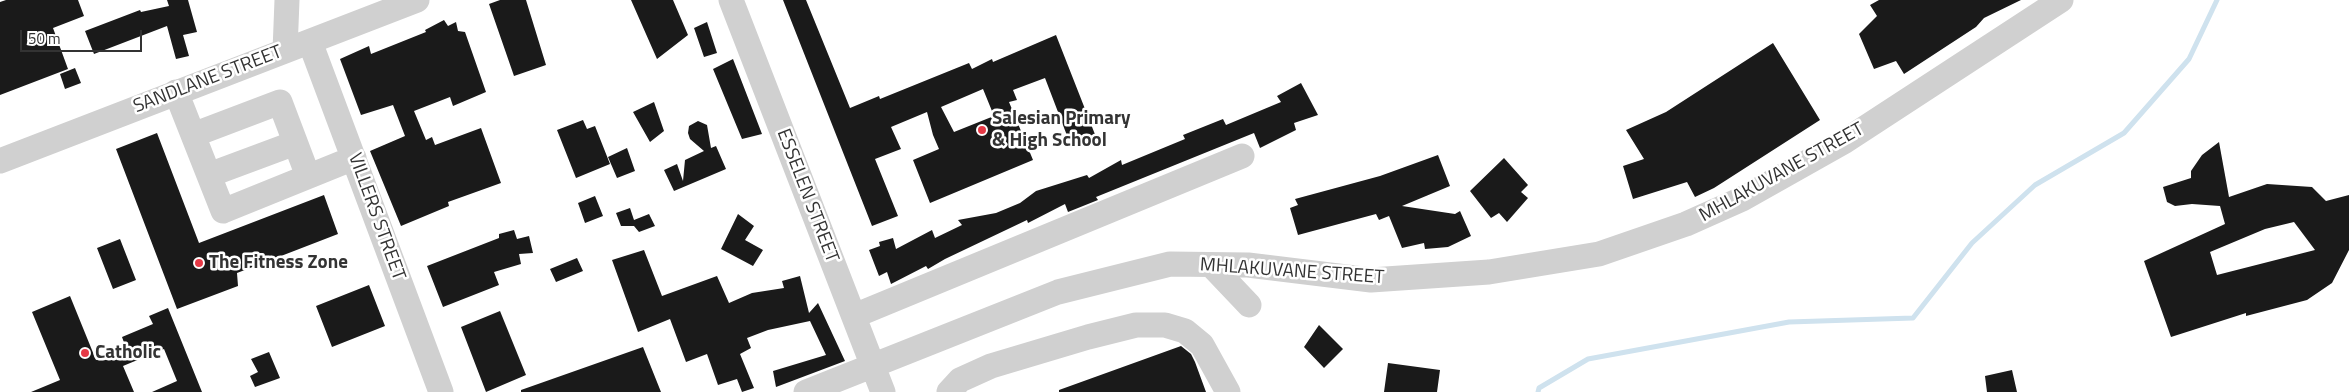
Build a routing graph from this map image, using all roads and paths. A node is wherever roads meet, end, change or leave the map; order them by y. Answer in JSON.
{"nodes":[{"id":1,"x":286,"y":0,"type":"edge"},
{"id":2,"x":417,"y":0,"type":"edge"},
{"id":3,"x":731,"y":0,"type":"edge"},
{"id":4,"x":2061,"y":0,"type":"edge"},
{"id":5,"x":310,"y":42,"type":"junction"},
{"id":6,"x":284,"y":51,"type":"junction"},
{"id":7,"x":176,"y":92,"type":"junction"},
{"id":8,"x":193,"y":134,"type":"junction"},
{"id":9,"x":295,"y":143,"type":"junction"},
{"id":10,"x":1242,"y":156,"type":"dead end"},
{"id":11,"x":354,"y":158,"type":"junction"},
{"id":12,"x":0,"y":161,"type":"edge"},
{"id":13,"x":209,"y":175,"type":"junction"},
{"id":14,"x":308,"y":176,"type":"junction"},
{"id":15,"x":1211,"y":265,"type":"junction"},
{"id":16,"x":1249,"y":305,"type":"dead end"},
{"id":17,"x":854,"y":316,"type":"junction"},
{"id":18,"x":873,"y":366,"type":"junction"},
{"id":19,"x":442,"y":392,"type":"edge"},
{"id":20,"x":806,"y":392,"type":"edge"},
{"id":21,"x":883,"y":392,"type":"edge"},
{"id":22,"x":949,"y":392,"type":"edge"},
{"id":23,"x":1228,"y":392,"type":"edge"}],
"edges":[{"from":1,"to":6,"type":"street"},
{"from":2,"to":5,"type":"street","name":"SANDLANE STREET"},
{"from":3,"to":17,"type":"street","name":"ESSELEN STREET"},
{"from":4,"to":15,"type":"street","name":"MHLAKUVANE STREET"},
{"from":5,"to":6,"type":"street","name":"SANDLANE STREET"},
{"from":5,"to":11,"type":"street","name":"VILLERS STREET"},
{"from":6,"to":7,"type":"street","name":"SANDLANE STREET"},
{"from":7,"to":8,"type":"street"},
{"from":7,"to":12,"type":"street","name":"SANDLANE STREET"},
{"from":8,"to":9,"type":"street"},
{"from":8,"to":13,"type":"street"},
{"from":9,"to":13,"type":"street"},
{"from":9,"to":14,"type":"street"},
{"from":10,"to":17,"type":"street"},
{"from":11,"to":14,"type":"street"},
{"from":11,"to":19,"type":"street","name":"VILLERS STREET"},
{"from":13,"to":14,"type":"street"},
{"from":15,"to":16,"type":"street"},
{"from":15,"to":18,"type":"street","name":"MHLAKUVANE STREET"},
{"from":17,"to":18,"type":"street","name":"ESSELEN STREET"},
{"from":18,"to":20,"type":"street","name":"MHLAKUVANE STREET"},
{"from":18,"to":21,"type":"street","name":"ESSELEN STREET"},
{"from":22,"to":23,"type":"street"}]}
